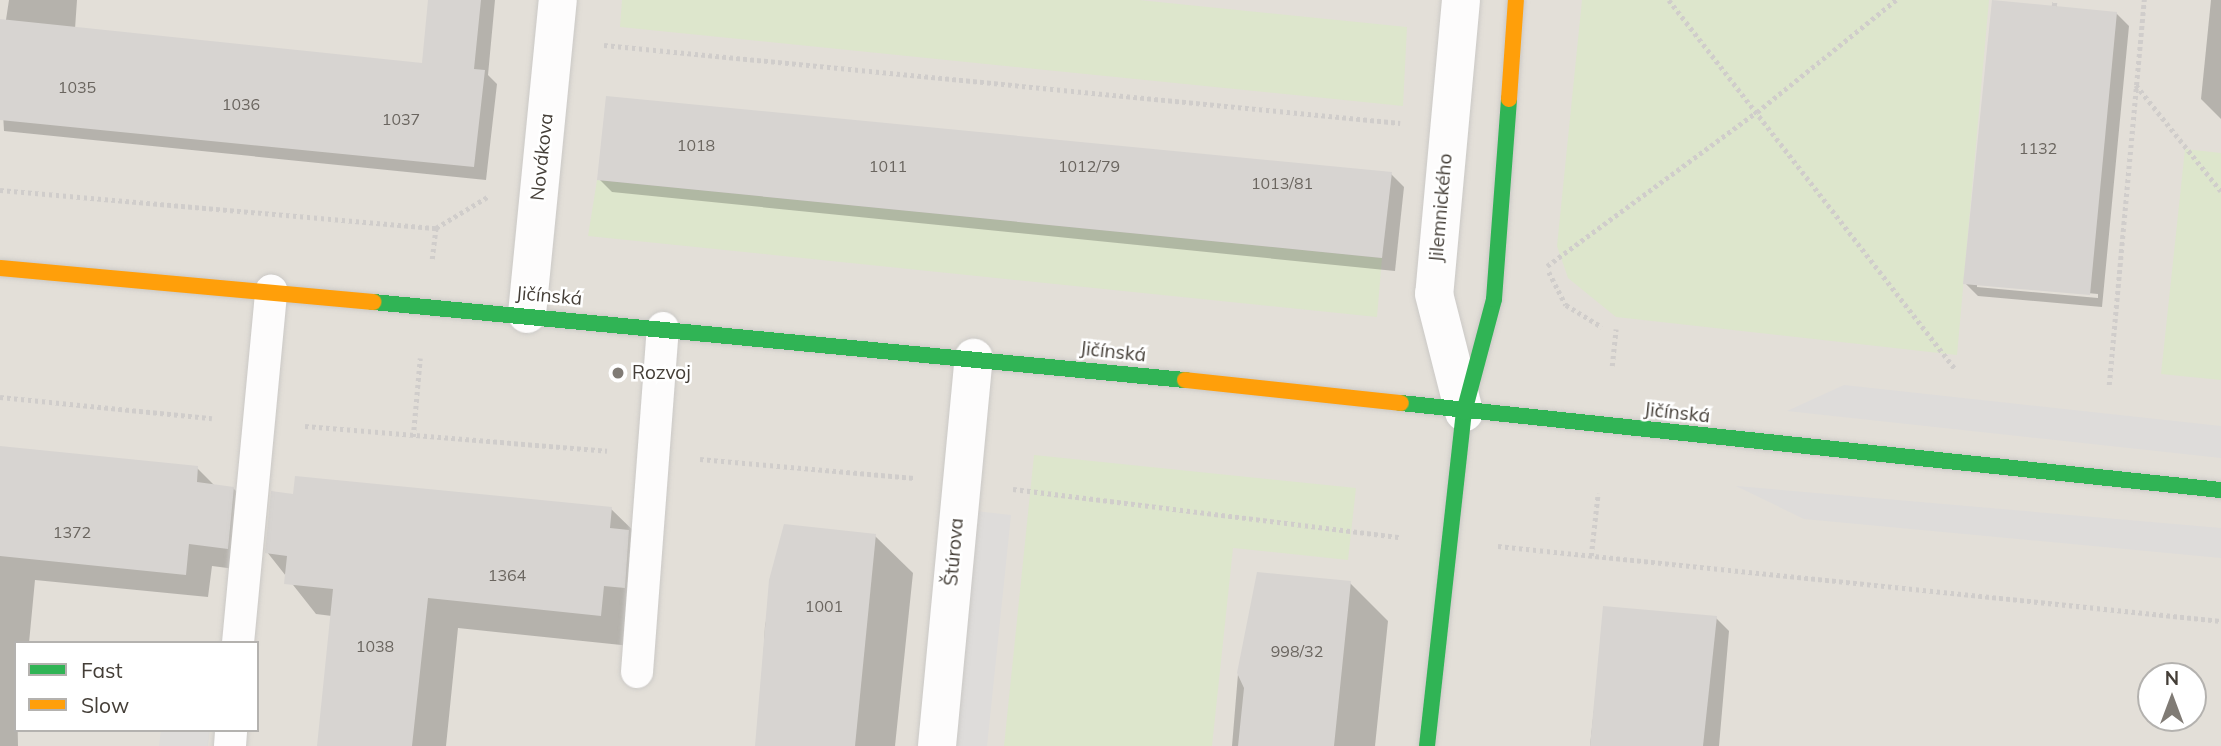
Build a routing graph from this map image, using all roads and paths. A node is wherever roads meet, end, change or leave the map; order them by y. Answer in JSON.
{"nodes":[{"id":1,"x":558,"y":0,"type":"edge"},
{"id":2,"x":1461,"y":0,"type":"edge"},
{"id":3,"x":1516,"y":0,"type":"edge"},
{"id":4,"x":1669,"y":0,"type":"edge"},
{"id":5,"x":1896,"y":0,"type":"edge"},
{"id":6,"x":2144,"y":0,"type":"edge"},
{"id":7,"x":555,"y":38,"type":"junction"},
{"id":8,"x":2136,"y":84,"type":"junction"},
{"id":9,"x":1757,"y":112,"type":"junction"},
{"id":10,"x":1448,"y":127,"type":"junction"},
{"id":11,"x":0,"y":190,"type":"edge"},
{"id":12,"x":2221,"y":191,"type":"edge"},
{"id":13,"x":494,"y":193,"type":"dead end"},
{"id":14,"x":1545,"y":254,"type":"dead end"},
{"id":15,"x":1547,"y":266,"type":"junction"},
{"id":16,"x":0,"y":268,"type":"edge"},
{"id":17,"x":271,"y":291,"type":"junction"},
{"id":18,"x":527,"y":314,"type":"junction"},
{"id":19,"x":1602,"y":327,"type":"dead end"},
{"id":20,"x":663,"y":328,"type":"junction"},
{"id":21,"x":1616,"y":329,"type":"dead end"},
{"id":22,"x":974,"y":358,"type":"junction"},
{"id":23,"x":1612,"y":366,"type":"dead end"},
{"id":24,"x":1955,"y":369,"type":"dead end"},
{"id":25,"x":2109,"y":385,"type":"dead end"},
{"id":26,"x":0,"y":397,"type":"edge"},
{"id":27,"x":1464,"y":412,"type":"junction"},
{"id":28,"x":221,"y":419,"type":"dead end"},
{"id":29,"x":292,"y":425,"type":"dead end"},
{"id":30,"x":652,"y":455,"type":"junction"},
{"id":31,"x":961,"y":483,"type":"junction"},
{"id":32,"x":2221,"y":490,"type":"edge"},
{"id":33,"x":1598,"y":494,"type":"dead end"},
{"id":34,"x":1409,"y":538,"type":"dead end"},
{"id":35,"x":1489,"y":545,"type":"dead end"},
{"id":36,"x":1591,"y":556,"type":"junction"},
{"id":37,"x":2221,"y":621,"type":"edge"},
{"id":38,"x":238,"y":641,"type":"edge"},
{"id":39,"x":637,"y":672,"type":"dead end"},
{"id":40,"x":937,"y":746,"type":"edge"},
{"id":41,"x":1427,"y":746,"type":"edge"}],
"edges":[{"from":1,"to":7,"type":"street","name":"Novákova"},
{"from":2,"to":10,"type":"street","name":"Jilemnického"},
{"from":3,"to":27,"type":"street","name":"Jilemnického"},
{"from":4,"to":9,"type":"path"},
{"from":5,"to":9,"type":"path"},
{"from":6,"to":8,"type":"path"},
{"from":7,"to":10,"type":"path"},
{"from":7,"to":18,"type":"street","name":"Novákova"},
{"from":8,"to":12,"type":"path"},
{"from":8,"to":25,"type":"path"},
{"from":9,"to":15,"type":"path"},
{"from":9,"to":24,"type":"path"},
{"from":10,"to":27,"type":"street","name":"Jilemnického"},
{"from":11,"to":13,"type":"path"},
{"from":14,"to":15,"type":"path"},
{"from":15,"to":19,"type":"path"},
{"from":16,"to":17,"type":"street","name":"Jičínská"},
{"from":17,"to":18,"type":"street","name":"Jičínská"},
{"from":17,"to":38,"type":"lane"},
{"from":18,"to":20,"type":"street","name":"Jičínská"},
{"from":20,"to":22,"type":"street","name":"Jičínská"},
{"from":20,"to":30,"type":"lane"},
{"from":21,"to":23,"type":"path"},
{"from":22,"to":27,"type":"street","name":"Jičínská"},
{"from":22,"to":31,"type":"street","name":"Štúrova"},
{"from":26,"to":28,"type":"path"},
{"from":27,"to":32,"type":"street","name":"Jičínská"},
{"from":27,"to":41,"type":"street","name":"Jilemnického"},
{"from":29,"to":30,"type":"path"},
{"from":30,"to":31,"type":"path"},
{"from":30,"to":39,"type":"lane"},
{"from":31,"to":34,"type":"path"},
{"from":31,"to":40,"type":"street","name":"Štúrova"},
{"from":33,"to":36,"type":"path"},
{"from":35,"to":36,"type":"path"},
{"from":36,"to":37,"type":"path"}]}
